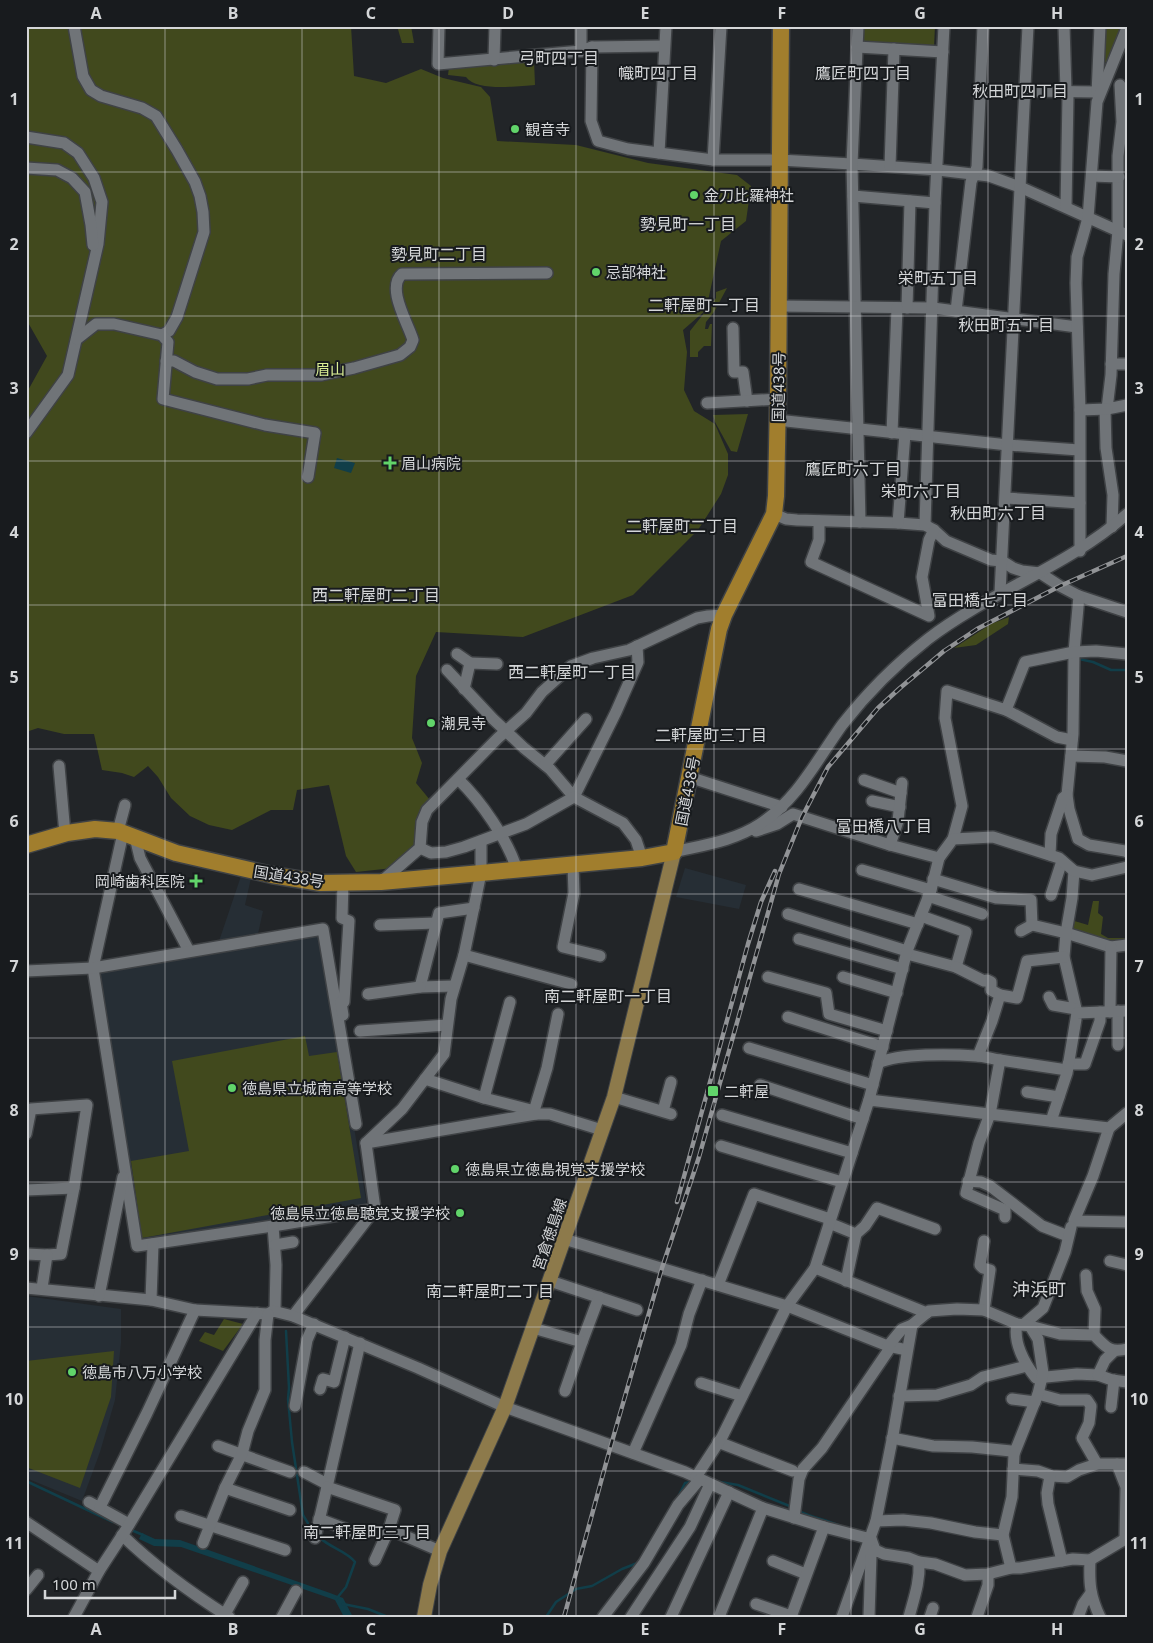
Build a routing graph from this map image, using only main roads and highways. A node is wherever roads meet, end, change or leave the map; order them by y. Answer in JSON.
{"nodes":[{"id":1,"x":781,"y":26,"type":"edge"},
{"id":2,"x":26,"y":845,"type":"edge"},
{"id":3,"x":674,"y":852,"type":"junction"},
{"id":4,"x":424,"y":1617,"type":"edge"}],
"edges":[{"from":1,"to":3,"type":"highway","name":"国道438号"},
{"from":2,"to":3,"type":"highway","name":"国道438号"},
{"from":3,"to":4,"type":"main road","name":"宮倉徳島線"}]}
